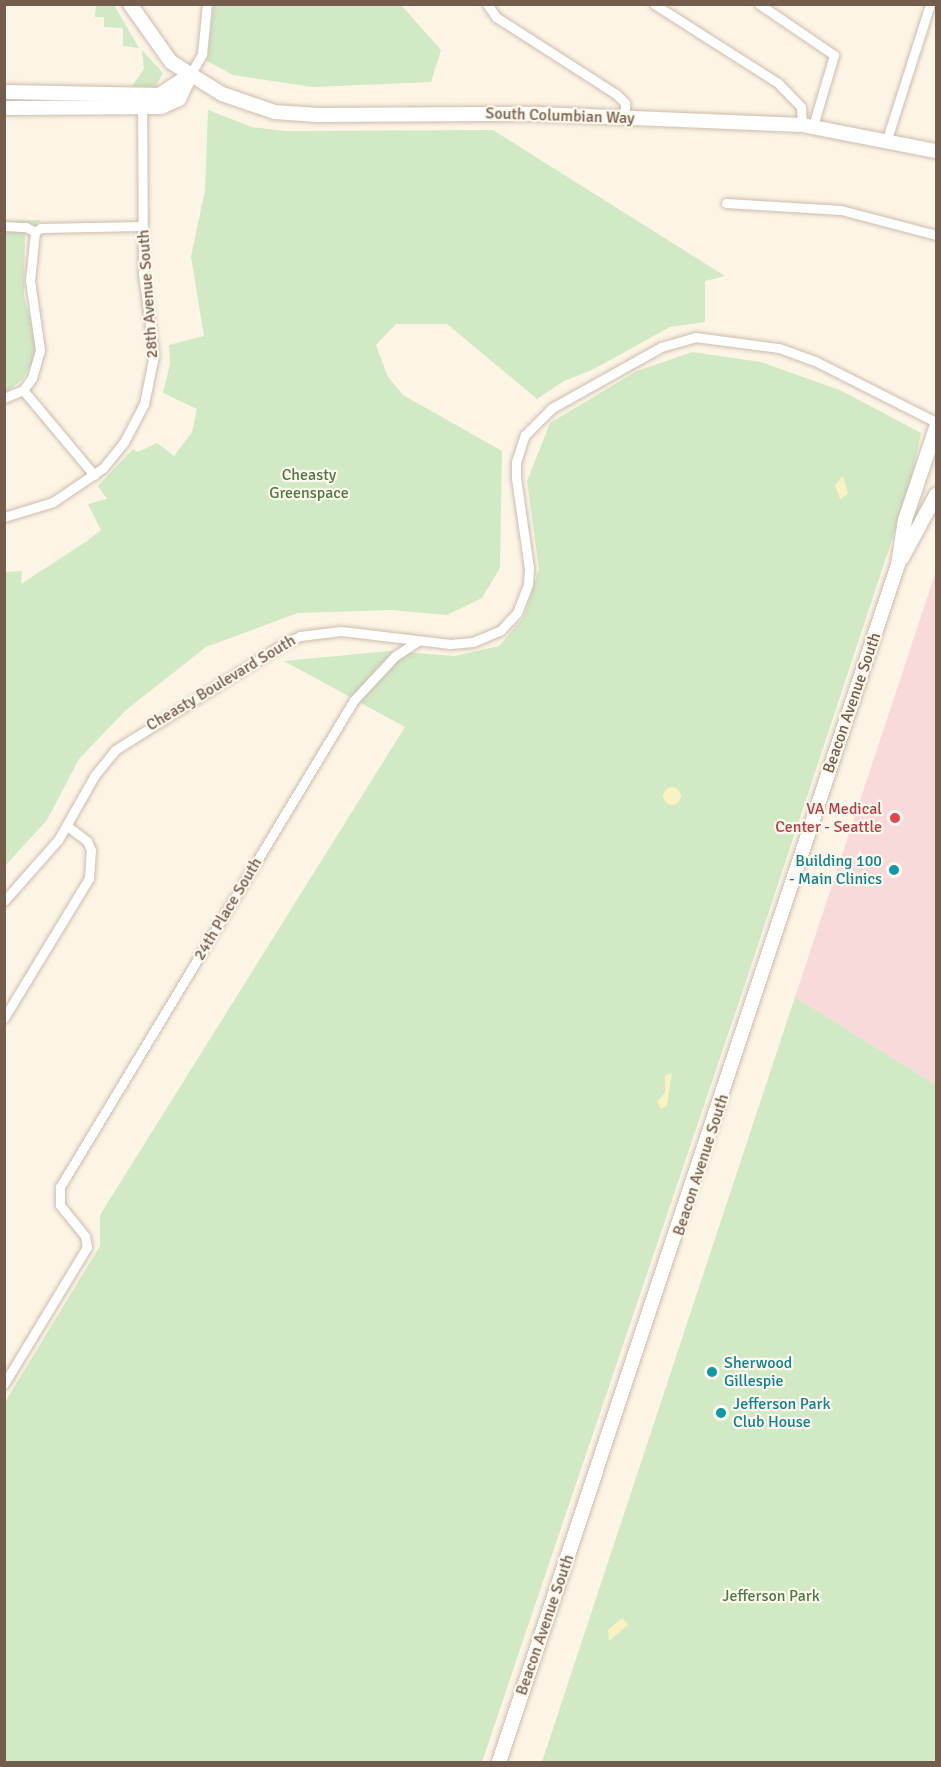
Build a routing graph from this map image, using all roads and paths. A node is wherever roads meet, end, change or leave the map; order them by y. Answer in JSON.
{"nodes":[{"id":1,"x":130,"y":4,"type":"edge"},
{"id":2,"x":207,"y":4,"type":"edge"},
{"id":3,"x":654,"y":4,"type":"edge"},
{"id":4,"x":759,"y":4,"type":"edge"},
{"id":5,"x":930,"y":4,"type":"edge"},
{"id":6,"x":487,"y":5,"type":"edge"},
{"id":7,"x":190,"y":75,"type":"junction"},
{"id":8,"x":4,"y":92,"type":"edge"},
{"id":9,"x":142,"y":101,"type":"junction"},
{"id":10,"x":4,"y":108,"type":"edge"},
{"id":11,"x":625,"y":117,"type":"junction"},
{"id":12,"x":808,"y":126,"type":"junction"},
{"id":13,"x":886,"y":139,"type":"junction"},
{"id":14,"x":936,"y":152,"type":"edge"},
{"id":15,"x":726,"y":203,"type":"dead end"},
{"id":16,"x":4,"y":226,"type":"edge"},
{"id":17,"x":142,"y":226,"type":"junction"},
{"id":18,"x":35,"y":232,"type":"junction"},
{"id":19,"x":936,"y":235,"type":"edge"},
{"id":20,"x":23,"y":390,"type":"junction"},
{"id":21,"x":4,"y":398,"type":"edge"},
{"id":22,"x":936,"y":422,"type":"edge"},
{"id":23,"x":936,"y":428,"type":"edge"},
{"id":24,"x":94,"y":475,"type":"junction"},
{"id":25,"x":936,"y":495,"type":"edge"},
{"id":26,"x":4,"y":517,"type":"edge"},
{"id":27,"x":898,"y":565,"type":"junction"},
{"id":28,"x":418,"y":641,"type":"junction"},
{"id":29,"x":67,"y":826,"type":"junction"},
{"id":30,"x":4,"y":901,"type":"edge"},
{"id":31,"x":4,"y":1018,"type":"edge"},
{"id":32,"x":5,"y":1381,"type":"edge"},
{"id":33,"x":499,"y":1762,"type":"edge"}],
"edges":[{"from":1,"to":7,"type":"main road","name":"South Columbian Way"},
{"from":2,"to":7,"type":"street"},
{"from":3,"to":12,"type":"street"},
{"from":4,"to":12,"type":"street"},
{"from":5,"to":13,"type":"street"},
{"from":6,"to":11,"type":"street"},
{"from":7,"to":9,"type":"main road"},
{"from":7,"to":11,"type":"main road","name":"South Columbian Way"},
{"from":8,"to":9,"type":"main road"},
{"from":9,"to":10,"type":"main road"},
{"from":9,"to":17,"type":"street","name":"28th Avenue South"},
{"from":11,"to":12,"type":"main road","name":"South Columbian Way"},
{"from":12,"to":13,"type":"main road","name":"South Columbian Way"},
{"from":13,"to":14,"type":"main road","name":"South Columbian Way"},
{"from":15,"to":19,"type":"street"},
{"from":16,"to":18,"type":"street"},
{"from":17,"to":18,"type":"street"},
{"from":17,"to":24,"type":"street","name":"28th Avenue South"},
{"from":18,"to":20,"type":"street"},
{"from":20,"to":21,"type":"street"},
{"from":20,"to":24,"type":"street"},
{"from":22,"to":28,"type":"street","name":"Cheasty Boulevard South"},
{"from":23,"to":27,"type":"main road","name":"Beacon Avenue South"},
{"from":24,"to":26,"type":"street","name":"28th Avenue South"},
{"from":25,"to":27,"type":"main road","name":"Beacon Avenue South"},
{"from":27,"to":33,"type":"main road","name":"Beacon Avenue South"},
{"from":28,"to":29,"type":"street","name":"Cheasty Boulevard South"},
{"from":28,"to":32,"type":"street","name":"24th Place South"},
{"from":29,"to":30,"type":"street","name":"Cheasty Boulevard South"},
{"from":29,"to":31,"type":"street"}]}
